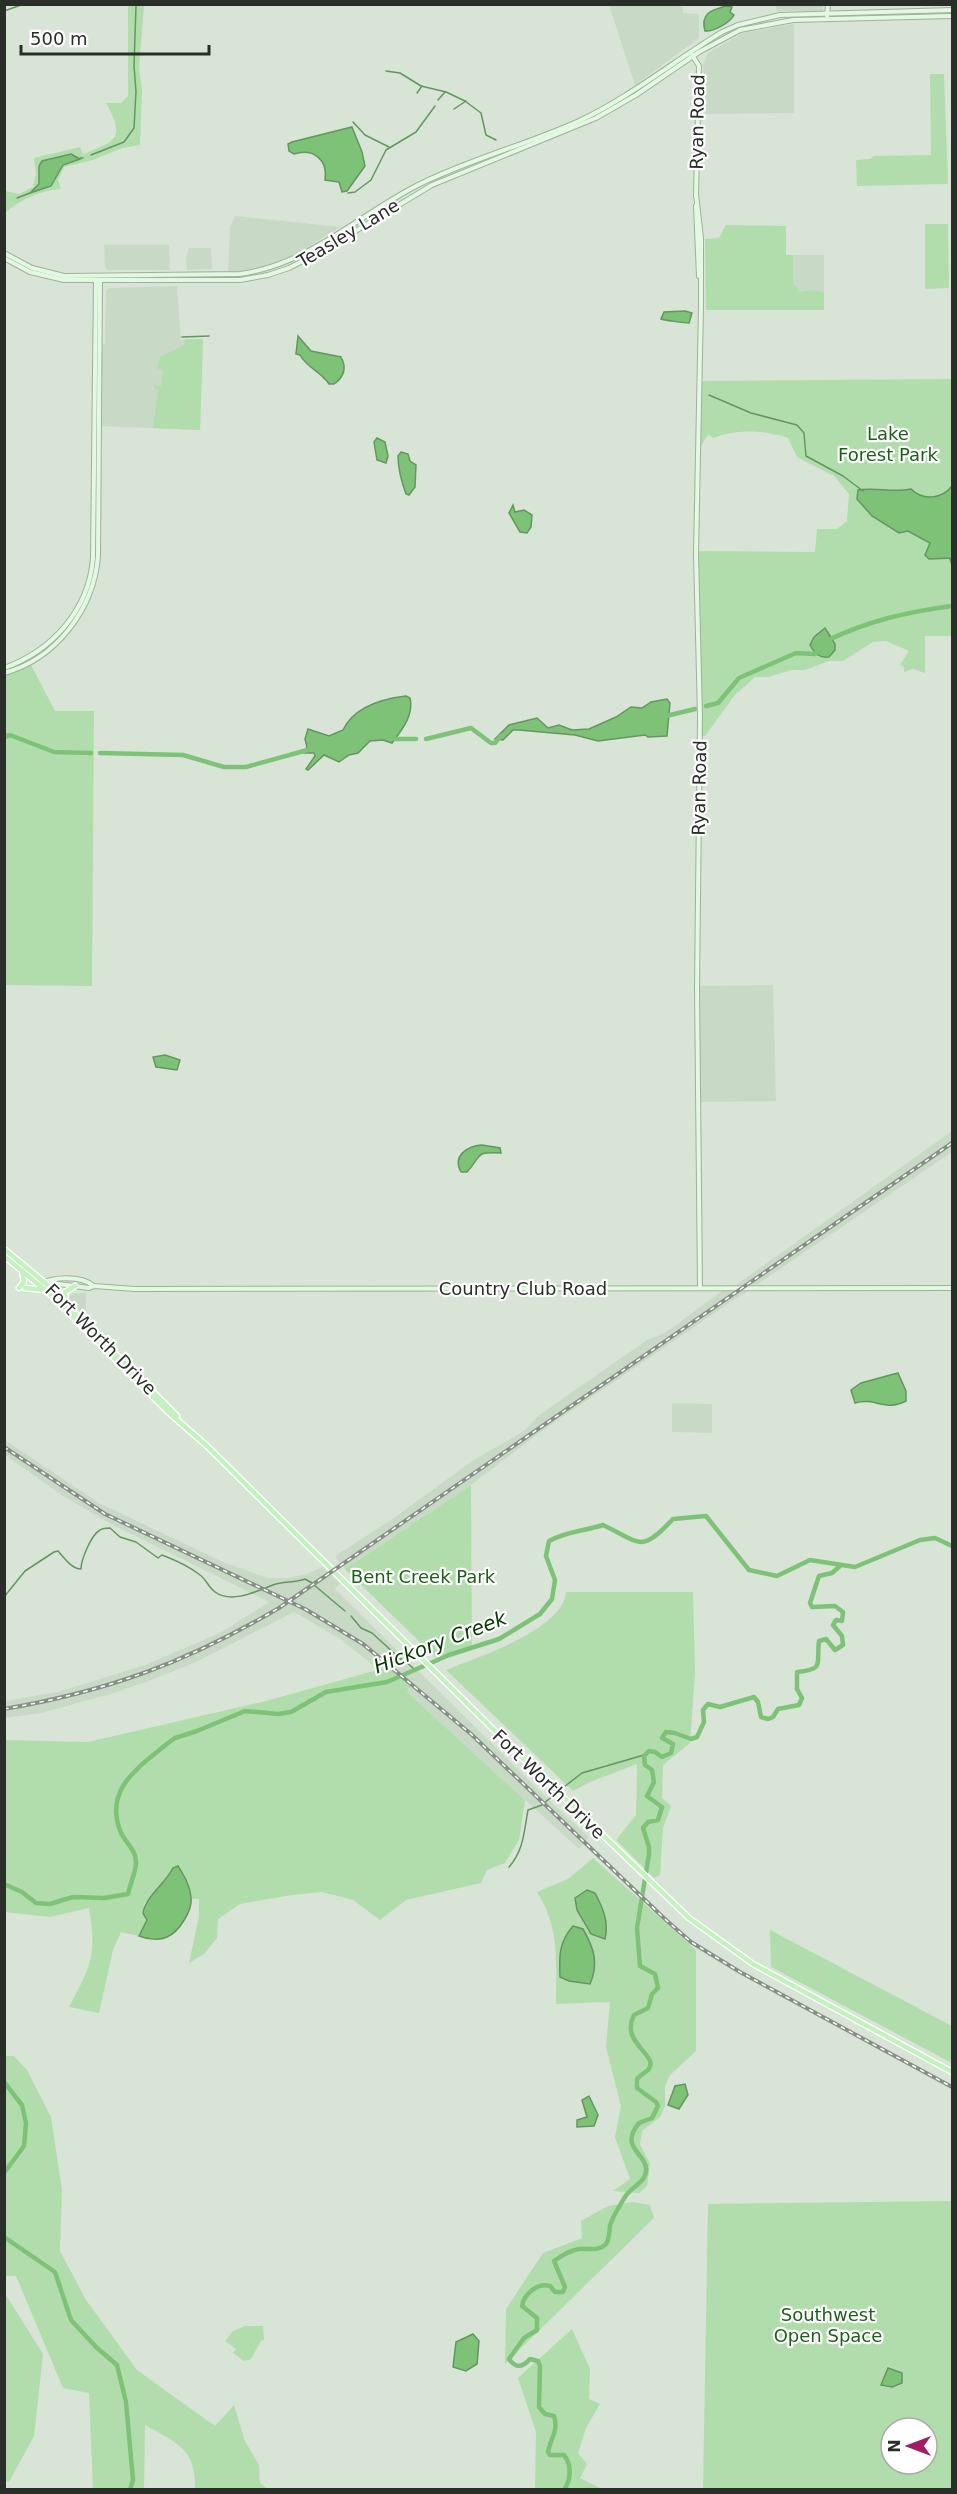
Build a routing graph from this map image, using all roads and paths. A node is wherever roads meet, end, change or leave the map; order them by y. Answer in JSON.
{"nodes":[{"id":1,"x":828,"y":4,"type":"edge"},
{"id":2,"x":952,"y":10,"type":"edge"},
{"id":3,"x":828,"y":14,"type":"junction"},
{"id":4,"x":952,"y":16,"type":"edge"},
{"id":5,"x":826,"y":20,"type":"junction"},
{"id":6,"x":692,"y":54,"type":"junction"},
{"id":7,"x":4,"y":253,"type":"edge"},
{"id":8,"x":4,"y":258,"type":"edge"},
{"id":9,"x":98,"y":278,"type":"junction"},
{"id":10,"x":97,"y":360,"type":"junction"},
{"id":11,"x":4,"y":668,"type":"edge"},
{"id":12,"x":4,"y":673,"type":"edge"},
{"id":13,"x":4,"y":1249,"type":"edge"},
{"id":14,"x":4,"y":1256,"type":"edge"},
{"id":15,"x":22,"y":1270,"type":"junction"},
{"id":16,"x":41,"y":1283,"type":"junction"},
{"id":17,"x":75,"y":1286,"type":"junction"},
{"id":18,"x":94,"y":1286,"type":"junction"},
{"id":19,"x":19,"y":1288,"type":"dead end"},
{"id":20,"x":26,"y":1288,"type":"dead end"},
{"id":21,"x":700,"y":1288,"type":"junction"},
{"id":22,"x":952,"y":1288,"type":"edge"},
{"id":23,"x":45,"y":1290,"type":"junction"},
{"id":24,"x":67,"y":1305,"type":"junction"},
{"id":25,"x":193,"y":1433,"type":"junction"},
{"id":26,"x":952,"y":2072,"type":"edge"}],
"edges":[{"from":1,"to":3,"type":"main road"},
{"from":2,"to":3,"type":"main road","name":"Teasley Lane"},
{"from":3,"to":5,"type":"main road"},
{"from":3,"to":6,"type":"main road","name":"Teasley Lane"},
{"from":4,"to":5,"type":"main road","name":"Teasley Lane"},
{"from":5,"to":6,"type":"main road","name":"Teasley Lane"},
{"from":6,"to":9,"type":"main road","name":"Teasley Lane"},
{"from":6,"to":21,"type":"main road","name":"Ryan Road"},
{"from":7,"to":9,"type":"main road"},
{"from":8,"to":9,"type":"main road"},
{"from":9,"to":10,"type":"main road"},
{"from":10,"to":11,"type":"main road"},
{"from":10,"to":12,"type":"main road"},
{"from":13,"to":16,"type":"main road","name":"Fort Worth Drive"},
{"from":14,"to":15,"type":"main road","name":"Fort Worth Drive"},
{"from":15,"to":16,"type":"main road","name":"Fort Worth Drive"},
{"from":15,"to":19,"type":"main road"},
{"from":16,"to":17,"type":"main road","name":"Country Club Road"},
{"from":16,"to":18,"type":"main road","name":"Country Club Road"},
{"from":16,"to":23,"type":"main road","name":"Fort Worth Drive"},
{"from":16,"to":24,"type":"main road","name":"Fort Worth Drive"},
{"from":17,"to":18,"type":"main road","name":"Country Club Road"},
{"from":17,"to":24,"type":"main road"},
{"from":18,"to":21,"type":"main road","name":"Country Club Road"},
{"from":20,"to":23,"type":"main road"},
{"from":21,"to":22,"type":"main road","name":"Country Club Road"},
{"from":23,"to":25,"type":"main road","name":"Fort Worth Drive"},
{"from":24,"to":25,"type":"main road","name":"Fort Worth Drive"},
{"from":25,"to":26,"type":"main road","name":"Fort Worth Drive"}]}
